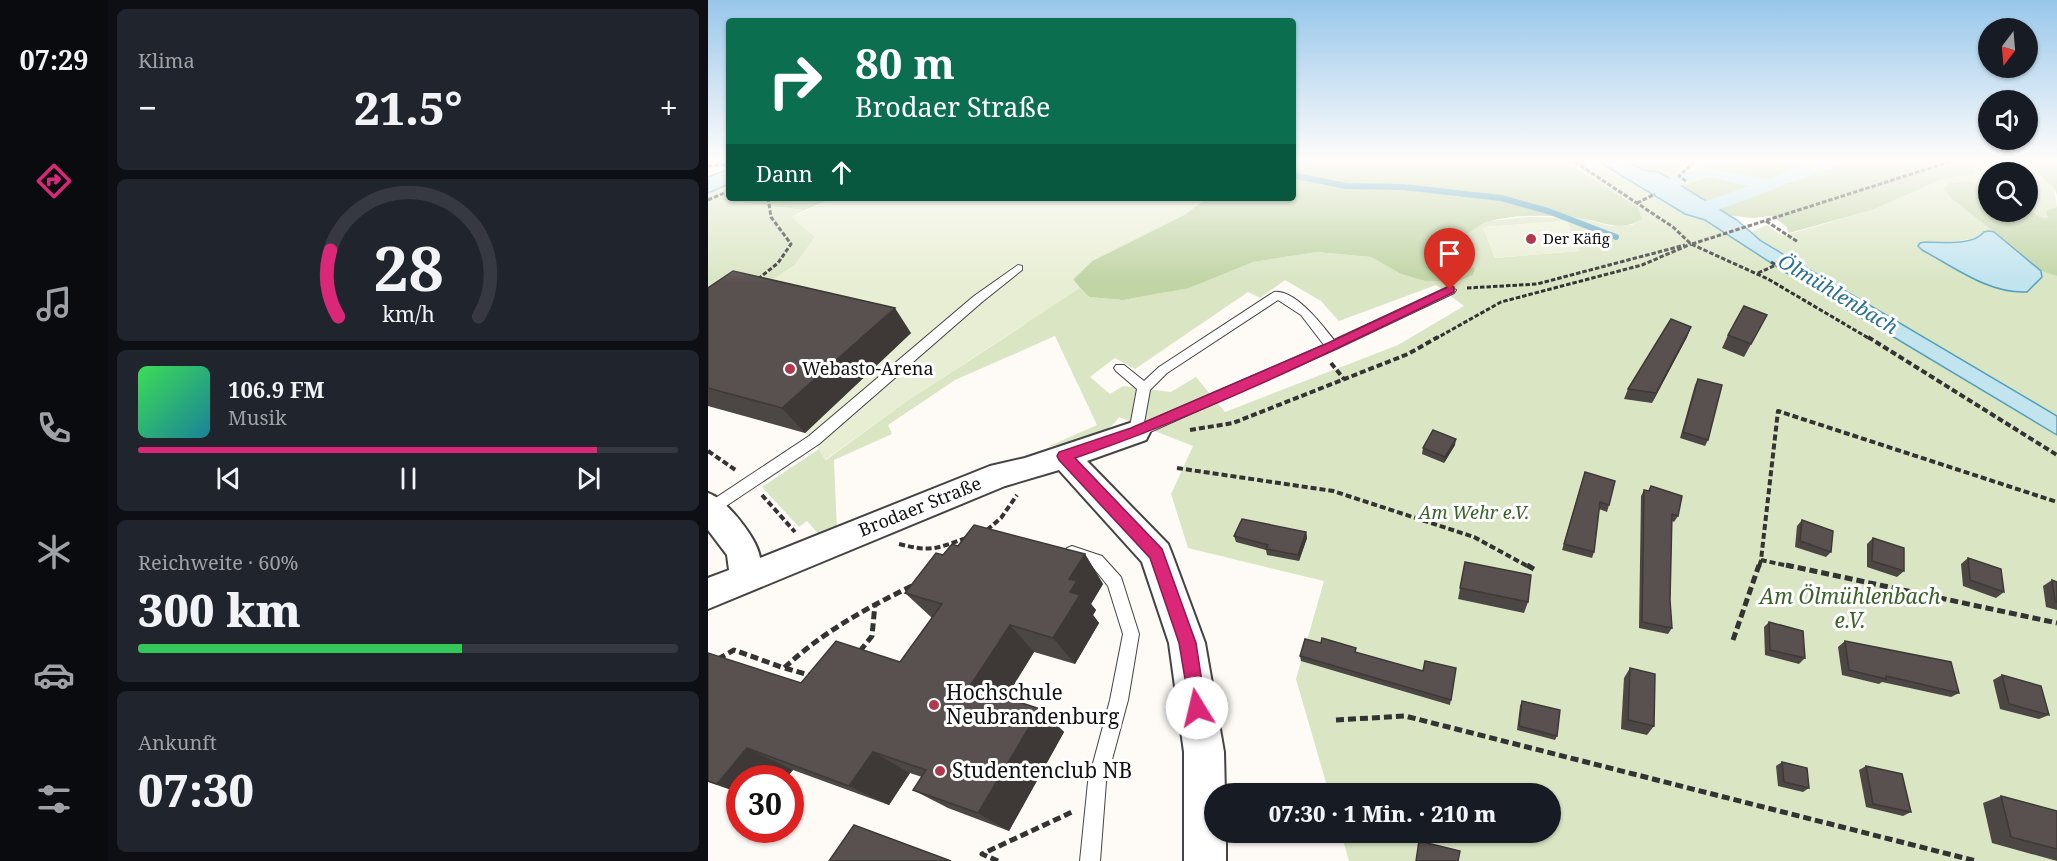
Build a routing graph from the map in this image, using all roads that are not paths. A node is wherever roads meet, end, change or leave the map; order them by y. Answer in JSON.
{"nodes":[{"id":1,"x":1018,"y":268,"type":"dead end"},
{"id":2,"x":1450,"y":290,"type":"road end"},
{"id":3,"x":1332,"y":346,"type":"junction"},
{"id":4,"x":1120,"y":368,"type":"dead end"},
{"id":5,"x":1144,"y":388,"type":"junction"},
{"id":6,"x":1136,"y":432,"type":"junction"},
{"id":7,"x":1064,"y":456,"type":"junction"},
{"id":8,"x":710,"y":507,"type":"edge"},
{"id":9,"x":1052,"y":547,"type":"edge"},
{"id":10,"x":746,"y":578,"type":"junction"},
{"id":11,"x":708,"y":594,"type":"edge"},
{"id":12,"x":1090,"y":861,"type":"edge"},
{"id":13,"x":1205,"y":861,"type":"edge"}],
"edges":[{"from":1,"to":8,"type":"lane"},
{"from":2,"to":3,"type":"lane"},
{"from":3,"to":5,"type":"lane"},
{"from":3,"to":6,"type":"lane"},
{"from":4,"to":5,"type":"lane"},
{"from":5,"to":6,"type":"lane"},
{"from":6,"to":7,"type":"street","name":"Brodaer Straße"},
{"from":7,"to":10,"type":"street","name":"Brodaer Straße"},
{"from":7,"to":13,"type":"street"},
{"from":8,"to":10,"type":"street"},
{"from":9,"to":12,"type":"lane"},
{"from":10,"to":11,"type":"street","name":"Brodaer Straße"}]}
